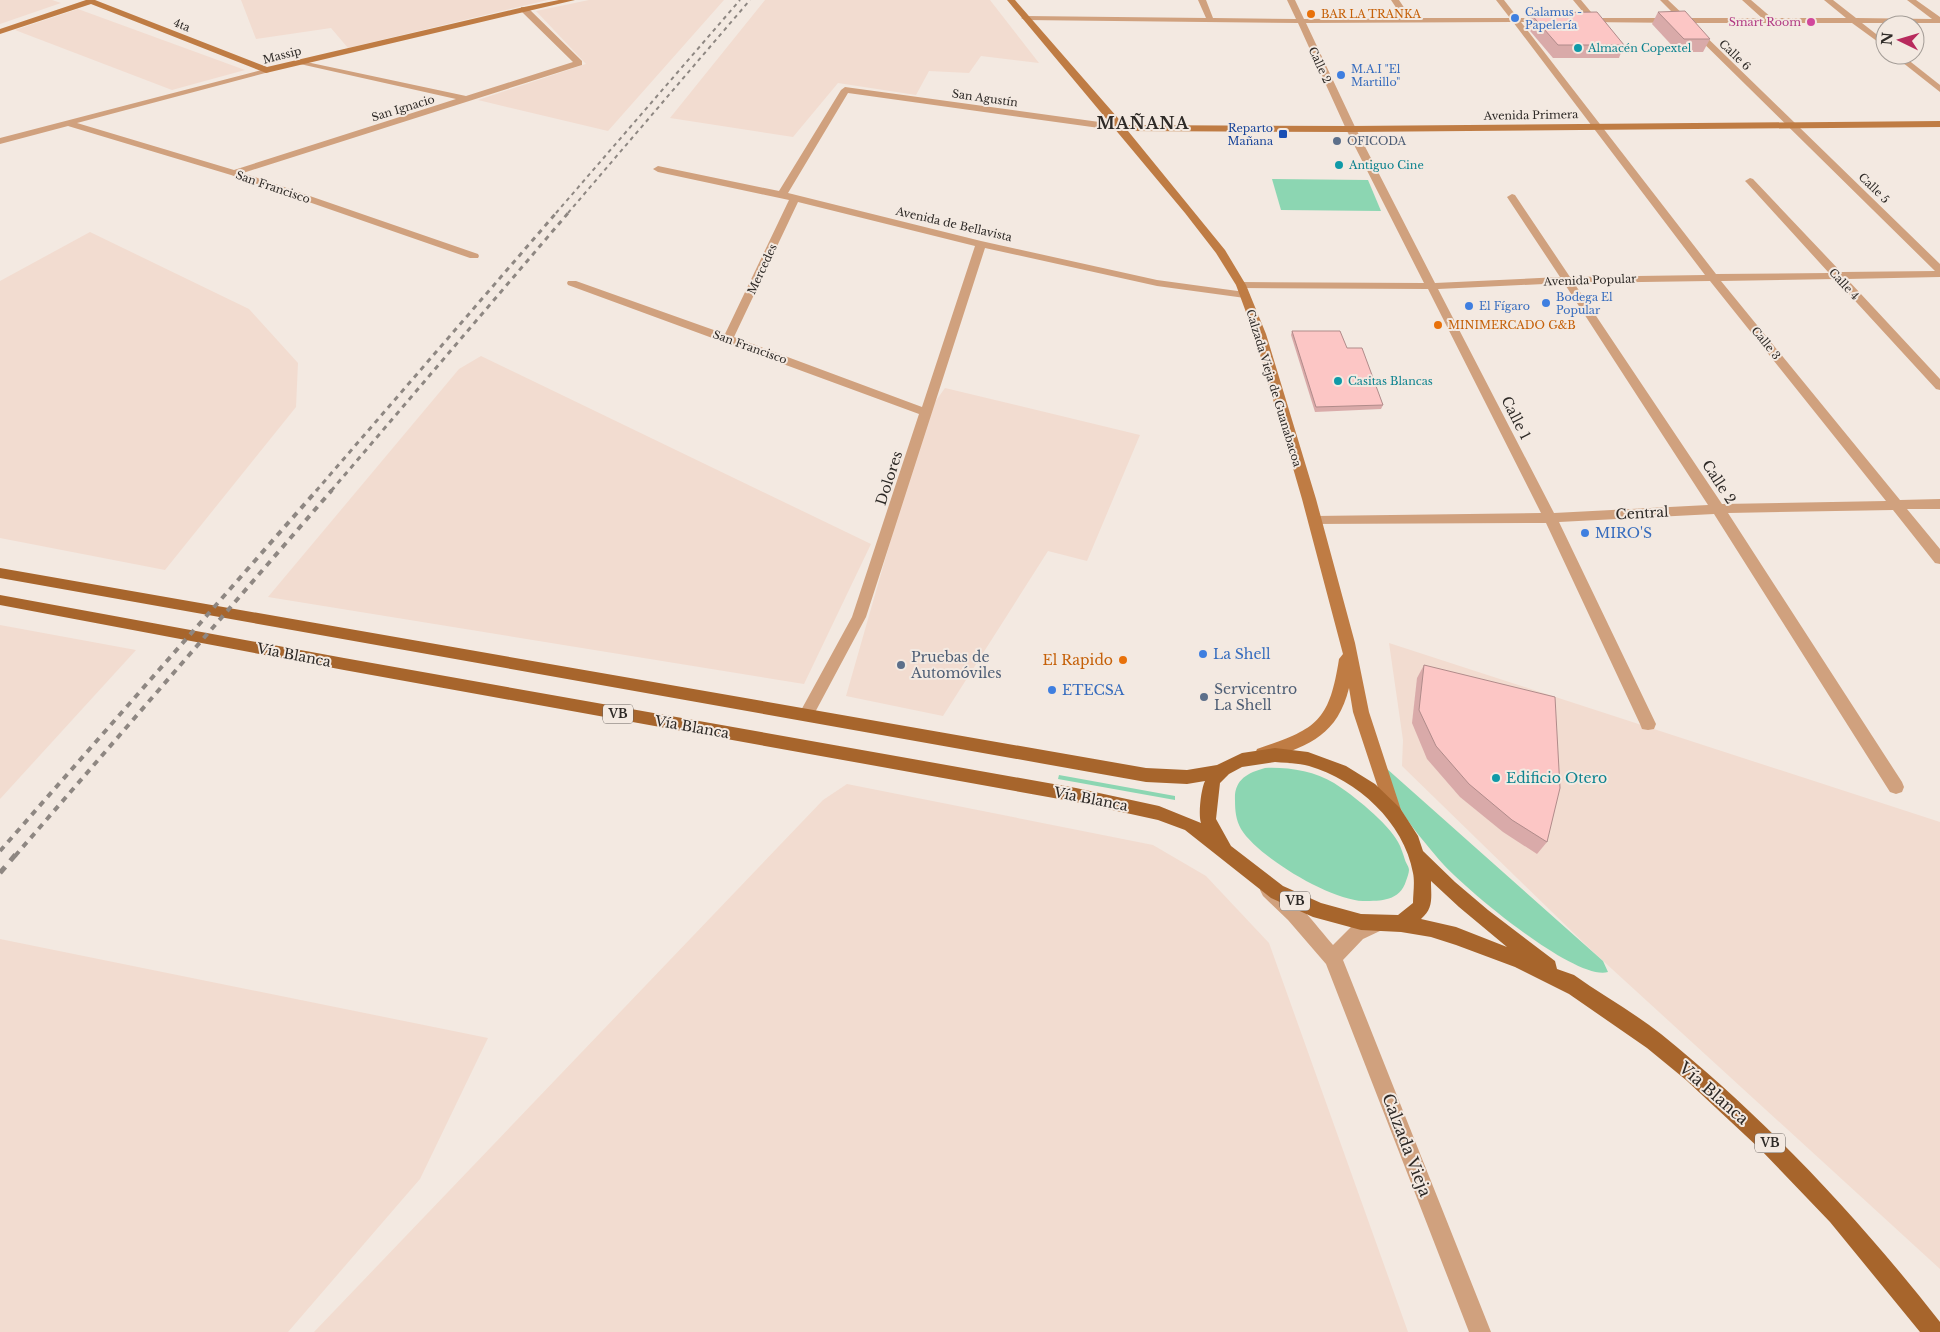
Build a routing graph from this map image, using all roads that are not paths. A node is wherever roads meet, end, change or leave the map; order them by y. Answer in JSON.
{"nodes":[{"id":1,"x":91,"y":0,"type":"edge"},
{"id":2,"x":571,"y":0,"type":"edge"},
{"id":3,"x":1010,"y":0,"type":"edge"},
{"id":4,"x":1202,"y":0,"type":"edge"},
{"id":5,"x":1291,"y":0,"type":"edge"},
{"id":6,"x":1395,"y":0,"type":"edge"},
{"id":7,"x":1500,"y":0,"type":"edge"},
{"id":8,"x":1577,"y":0,"type":"edge"},
{"id":9,"x":1664,"y":0,"type":"edge"},
{"id":10,"x":1746,"y":0,"type":"edge"},
{"id":11,"x":1828,"y":0,"type":"edge"},
{"id":12,"x":1911,"y":0,"type":"edge"},
{"id":13,"x":524,"y":9,"type":"junction"},
{"id":14,"x":1025,"y":18,"type":"junction"},
{"id":15,"x":1210,"y":19,"type":"junction"},
{"id":16,"x":1408,"y":20,"type":"junction"},
{"id":17,"x":1516,"y":20,"type":"junction"},
{"id":18,"x":1555,"y":20,"type":"edge"},
{"id":19,"x":1575,"y":20,"type":"edge"},
{"id":20,"x":1594,"y":20,"type":"junction"},
{"id":21,"x":1683,"y":20,"type":"junction"},
{"id":22,"x":1768,"y":20,"type":"junction"},
{"id":23,"x":1300,"y":21,"type":"junction"},
{"id":24,"x":1854,"y":21,"type":"junction"},
{"id":25,"x":1940,"y":21,"type":"edge"},
{"id":26,"x":0,"y":32,"type":"edge"},
{"id":27,"x":1875,"y":37,"type":"edge"},
{"id":28,"x":300,"y":62,"type":"junction"},
{"id":29,"x":1910,"y":65,"type":"edge"},
{"id":30,"x":266,"y":70,"type":"junction"},
{"id":31,"x":1940,"y":89,"type":"edge"},
{"id":32,"x":467,"y":100,"type":"junction"},
{"id":33,"x":71,"y":124,"type":"junction"},
{"id":34,"x":1940,"y":124,"type":"edge"},
{"id":35,"x":1791,"y":125,"type":"junction"},
{"id":36,"x":1595,"y":126,"type":"junction"},
{"id":37,"x":1121,"y":128,"type":"junction"},
{"id":38,"x":1351,"y":129,"type":"junction"},
{"id":39,"x":0,"y":141,"type":"edge"},
{"id":40,"x":658,"y":169,"type":"dead end"},
{"id":41,"x":234,"y":173,"type":"junction"},
{"id":42,"x":1750,"y":181,"type":"dead end"},
{"id":43,"x":782,"y":195,"type":"junction"},
{"id":44,"x":1512,"y":197,"type":"dead end"},
{"id":45,"x":795,"y":198,"type":"junction"},
{"id":46,"x":982,"y":244,"type":"junction"},
{"id":47,"x":474,"y":256,"type":"dead end"},
{"id":48,"x":1940,"y":270,"type":"edge"},
{"id":49,"x":1940,"y":274,"type":"edge"},
{"id":50,"x":1836,"y":276,"type":"junction"},
{"id":51,"x":1712,"y":277,"type":"junction"},
{"id":52,"x":1567,"y":280,"type":"junction"},
{"id":53,"x":572,"y":284,"type":"dead end"},
{"id":54,"x":1432,"y":286,"type":"junction"},
{"id":55,"x":1243,"y":290,"type":"junction"},
{"id":56,"x":728,"y":339,"type":"junction"},
{"id":57,"x":1940,"y":386,"type":"edge"},
{"id":58,"x":927,"y":413,"type":"junction"},
{"id":59,"x":1940,"y":504,"type":"edge"},
{"id":60,"x":1898,"y":505,"type":"junction"},
{"id":61,"x":1718,"y":509,"type":"junction"},
{"id":62,"x":1550,"y":518,"type":"junction"},
{"id":63,"x":1315,"y":521,"type":"junction"},
{"id":64,"x":1940,"y":559,"type":"edge"},
{"id":65,"x":0,"y":573,"type":"edge"},
{"id":66,"x":0,"y":600,"type":"edge"},
{"id":67,"x":1348,"y":643,"type":"junction"},
{"id":68,"x":807,"y":714,"type":"junction"},
{"id":69,"x":1648,"y":724,"type":"dead end"},
{"id":70,"x":1254,"y":757,"type":"junction"},
{"id":71,"x":1220,"y":771,"type":"junction"},
{"id":72,"x":1896,"y":787,"type":"dead end"},
{"id":73,"x":1396,"y":817,"type":"junction"},
{"id":74,"x":1226,"y":854,"type":"junction"},
{"id":75,"x":1419,"y":857,"type":"junction"},
{"id":76,"x":1376,"y":924,"type":"junction"},
{"id":77,"x":1401,"y":924,"type":"junction"},
{"id":78,"x":1333,"y":958,"type":"junction"},
{"id":79,"x":1575,"y":987,"type":"junction"},
{"id":80,"x":1480,"y":1332,"type":"edge"},
{"id":81,"x":1934,"y":1332,"type":"edge"}],
"edges":[{"from":1,"to":26,"type":"main road"},
{"from":1,"to":30,"type":"main road","name":"4ta"},
{"from":2,"to":13,"type":"main road","name":"Massip"},
{"from":3,"to":14,"type":"main road","name":"Calzada Vieja de Guanabacoa"},
{"from":4,"to":15,"type":"street"},
{"from":5,"to":23,"type":"street","name":"Calle 2"},
{"from":6,"to":16,"type":"street"},
{"from":7,"to":17,"type":"street"},
{"from":8,"to":20,"type":"street"},
{"from":9,"to":21,"type":"street","name":"Calle 6"},
{"from":10,"to":22,"type":"street"},
{"from":11,"to":24,"type":"street"},
{"from":12,"to":25,"type":"street"},
{"from":13,"to":28,"type":"main road","name":"Massip"},
{"from":13,"to":32,"type":"street","name":"San Ignacio"},
{"from":14,"to":15,"type":"street"},
{"from":14,"to":37,"type":"main road","name":"Calzada Vieja de Guanabacoa"},
{"from":15,"to":23,"type":"street"},
{"from":16,"to":17,"type":"street"},
{"from":16,"to":23,"type":"street"},
{"from":17,"to":18,"type":"street"},
{"from":17,"to":36,"type":"street"},
{"from":19,"to":20,"type":"street"},
{"from":20,"to":21,"type":"street"},
{"from":21,"to":22,"type":"street"},
{"from":21,"to":35,"type":"street","name":"Calle 6"},
{"from":22,"to":24,"type":"street"},
{"from":23,"to":38,"type":"street","name":"Calle 2"},
{"from":24,"to":25,"type":"street"},
{"from":24,"to":27,"type":"street"},
{"from":28,"to":30,"type":"main road","name":"Massip"},
{"from":28,"to":32,"type":"street"},
{"from":29,"to":31,"type":"street"},
{"from":30,"to":33,"type":"street","name":"Massip"},
{"from":32,"to":41,"type":"street","name":"San Ignacio"},
{"from":33,"to":39,"type":"street","name":"Massip"},
{"from":33,"to":41,"type":"street","name":"San Francisco"},
{"from":34,"to":35,"type":"main road","name":"Avenida Primera"},
{"from":35,"to":36,"type":"main road","name":"Avenida Primera"},
{"from":35,"to":48,"type":"street","name":"Calle 5"},
{"from":36,"to":38,"type":"main road","name":"Avenida Primera"},
{"from":36,"to":51,"type":"street","name":"Calle 3"},
{"from":37,"to":38,"type":"main road","name":"Avenida Primera"},
{"from":37,"to":43,"type":"street","name":"San Agustín"},
{"from":37,"to":55,"type":"main road","name":"Calzada Vieja de Guanabacoa"},
{"from":38,"to":54,"type":"street","name":"Calle 1"},
{"from":40,"to":43,"type":"street","name":"Avenida de Bellavista"},
{"from":41,"to":47,"type":"street","name":"San Francisco"},
{"from":42,"to":50,"type":"street","name":"Calle 4"},
{"from":43,"to":45,"type":"street","name":"Avenida de Bellavista"},
{"from":44,"to":52,"type":"street","name":"Calle 2"},
{"from":45,"to":46,"type":"street","name":"Avenida de Bellavista"},
{"from":45,"to":56,"type":"street","name":"Mercedes"},
{"from":46,"to":55,"type":"street","name":"Avenida de Bellavista"},
{"from":46,"to":58,"type":"street","name":"Dolores"},
{"from":49,"to":50,"type":"street","name":"Avenida Popular"},
{"from":50,"to":51,"type":"street","name":"Avenida Popular"},
{"from":50,"to":57,"type":"street","name":"Calle 4"},
{"from":51,"to":52,"type":"street","name":"Avenida Popular"},
{"from":51,"to":60,"type":"street","name":"Calle 3"},
{"from":52,"to":54,"type":"street","name":"Avenida Popular"},
{"from":52,"to":61,"type":"street","name":"Calle 2"},
{"from":53,"to":56,"type":"street","name":"San Francisco"},
{"from":54,"to":55,"type":"street","name":"Avenida Popular"},
{"from":54,"to":62,"type":"street","name":"Calle 1"},
{"from":55,"to":63,"type":"main road","name":"Calzada Vieja de Guanabacoa"},
{"from":56,"to":58,"type":"street","name":"San Francisco"},
{"from":58,"to":68,"type":"street","name":"Dolores"},
{"from":59,"to":60,"type":"street","name":"Central"},
{"from":60,"to":61,"type":"street","name":"Central"},
{"from":60,"to":64,"type":"street","name":"Calle 3"},
{"from":61,"to":62,"type":"street","name":"Central"},
{"from":61,"to":72,"type":"street","name":"Calle 2"},
{"from":62,"to":63,"type":"street","name":"Central"},
{"from":62,"to":69,"type":"street","name":"Calle 1"},
{"from":63,"to":67,"type":"main road","name":"Calzada Vieja de Guanabacoa"},
{"from":65,"to":68,"type":"main road","name":"Vía Blanca","number":"VB"},
{"from":66,"to":74,"type":"main road","name":"Vía Blanca","number":"VB"},
{"from":67,"to":70,"type":"main road"},
{"from":67,"to":73,"type":"main road","name":"Calzada Vieja de Guanabacoa"},
{"from":68,"to":71,"type":"main road","name":"Vía Blanca","number":"VB"},
{"from":70,"to":71,"type":"main road","number":"VB"},
{"from":70,"to":73,"type":"main road","number":"VB"},
{"from":71,"to":74,"type":"main road","number":"VB"},
{"from":73,"to":75,"type":"main road","number":"VB"},
{"from":74,"to":76,"type":"main road","number":"VB"},
{"from":74,"to":78,"type":"street","name":"Calzada Vieja"},
{"from":75,"to":77,"type":"main road","number":"VB"},
{"from":75,"to":79,"type":"main road","name":"Vía Blanca","number":"VB"},
{"from":76,"to":77,"type":"main road","number":"VB"},
{"from":76,"to":78,"type":"street"},
{"from":77,"to":79,"type":"main road","name":"Vía Blanca","number":"VB"},
{"from":78,"to":80,"type":"street","name":"Calzada Vieja"},
{"from":79,"to":81,"type":"main road","name":"Vía Blanca","number":"VB"}]}
